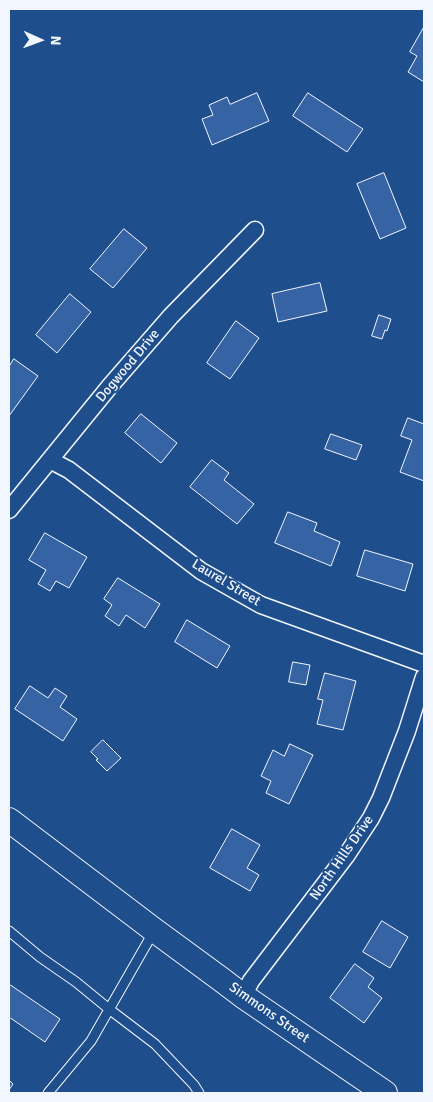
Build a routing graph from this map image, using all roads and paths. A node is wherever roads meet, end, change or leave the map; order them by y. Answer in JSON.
{"nodes":[{"id":1,"x":255,"y":230,"type":"dead end"},
{"id":2,"x":50,"y":460,"type":"junction"},
{"id":3,"x":9,"y":510,"type":"edge"},
{"id":4,"x":424,"y":664,"type":"edge"},
{"id":5,"x":424,"y":677,"type":"edge"},
{"id":6,"x":9,"y":820,"type":"edge"},
{"id":7,"x":154,"y":930,"type":"junction"},
{"id":8,"x":9,"y":931,"type":"edge"},
{"id":9,"x":243,"y":996,"type":"junction"},
{"id":10,"x":109,"y":1009,"type":"junction"},
{"id":11,"x":48,"y":1093,"type":"edge"},
{"id":12,"x":198,"y":1093,"type":"edge"},
{"id":13,"x":386,"y":1093,"type":"edge"}],
"edges":[{"from":1,"to":2,"type":"street","name":"Dogwood Drive"},
{"from":2,"to":3,"type":"street","name":"Dogwood Drive"},
{"from":2,"to":4,"type":"street","name":"Laurel Street"},
{"from":5,"to":9,"type":"street","name":"North Hills Drive"},
{"from":6,"to":7,"type":"street","name":"Simmons Street"},
{"from":7,"to":9,"type":"street","name":"Simmons Street"},
{"from":7,"to":10,"type":"lane"},
{"from":8,"to":10,"type":"lane"},
{"from":9,"to":13,"type":"street","name":"Simmons Street"},
{"from":10,"to":11,"type":"lane"},
{"from":10,"to":12,"type":"lane"}]}
